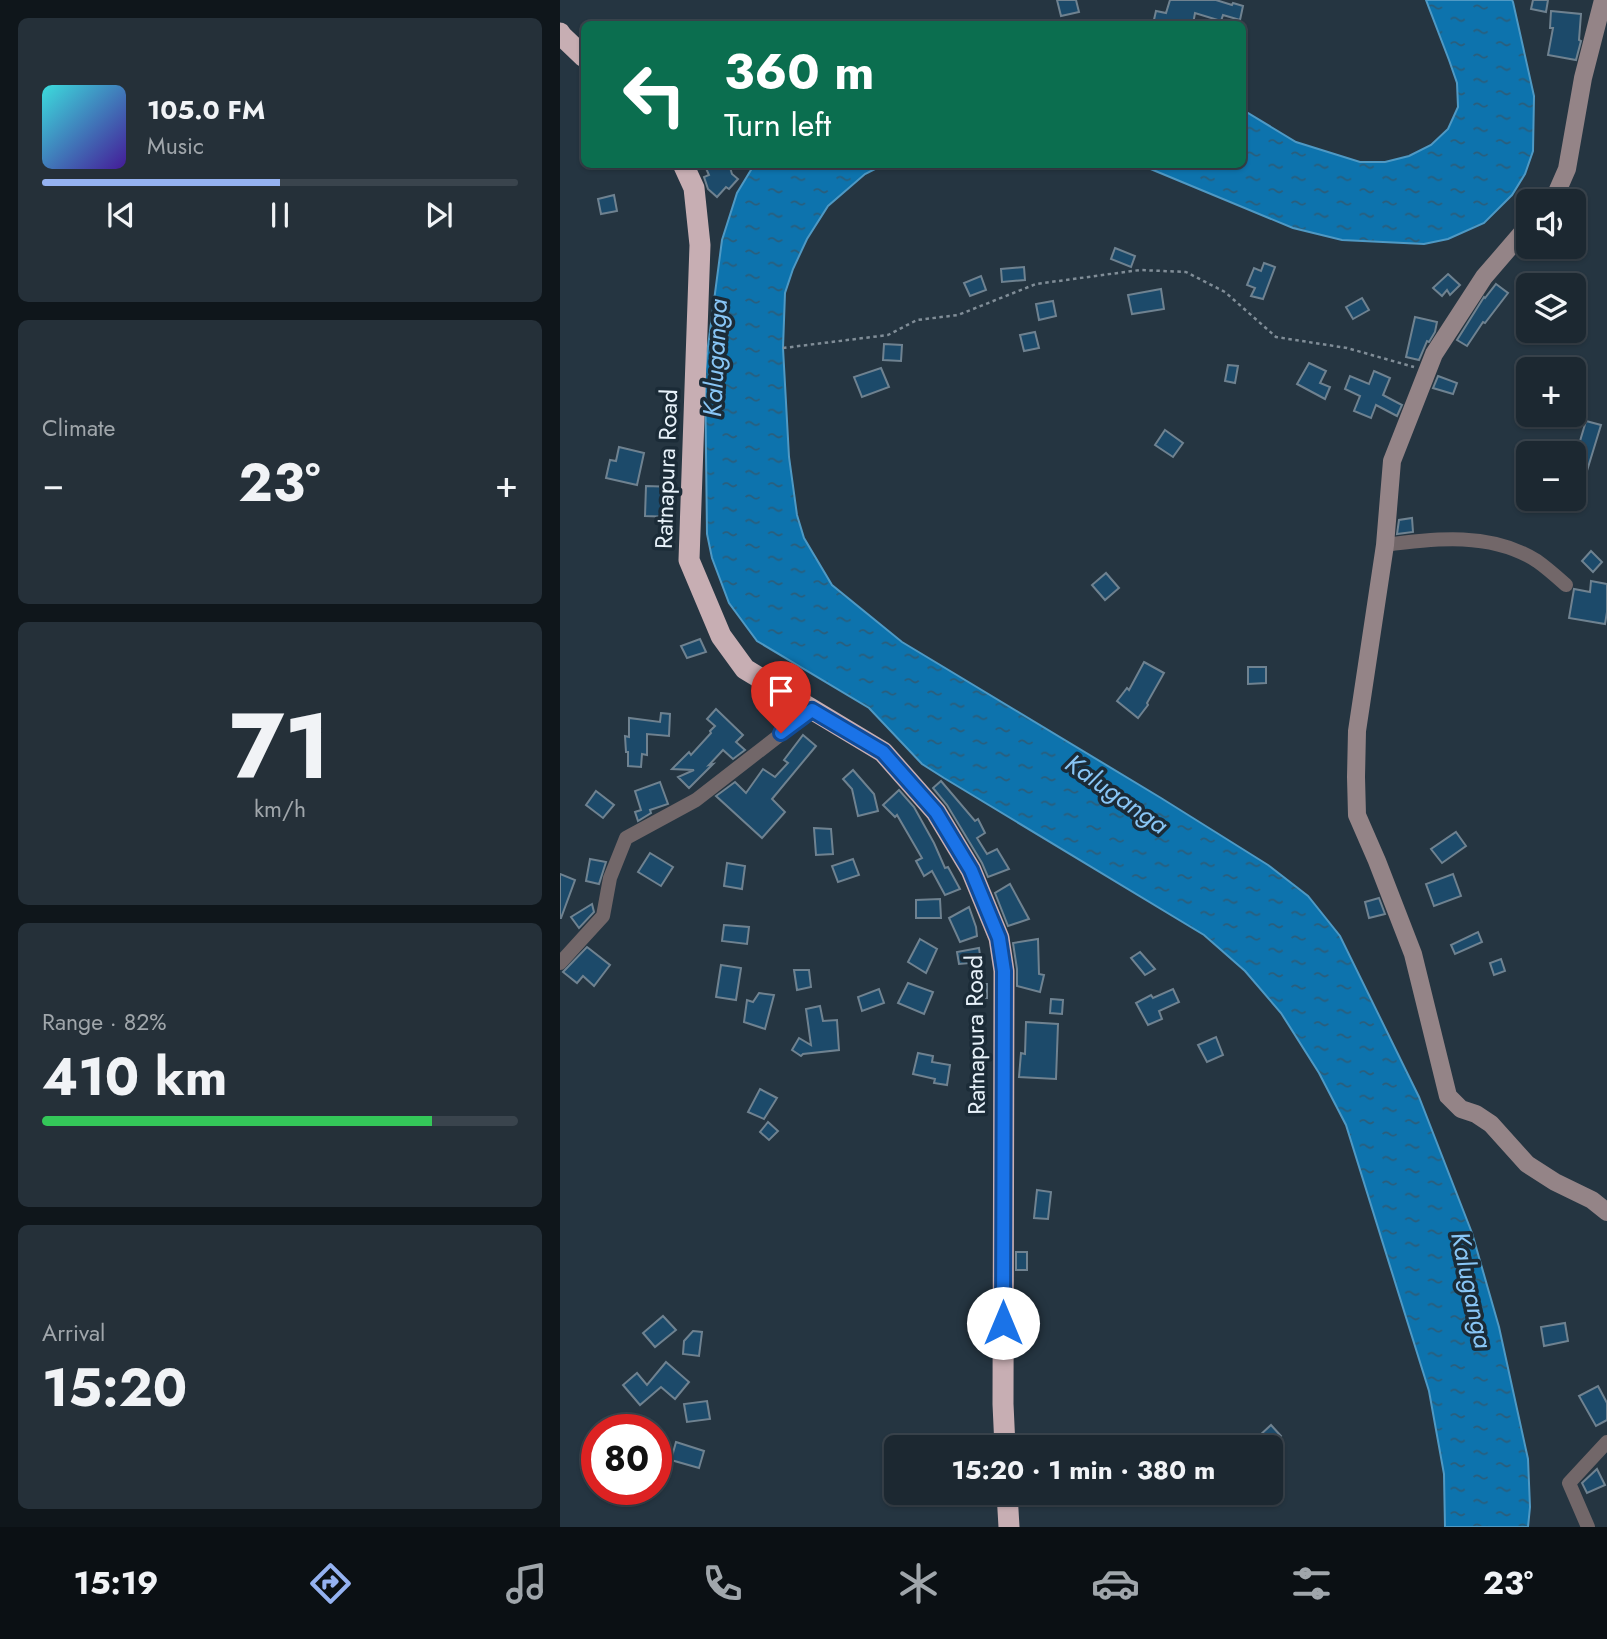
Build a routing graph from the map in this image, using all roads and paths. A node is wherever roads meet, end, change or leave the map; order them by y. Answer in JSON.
{"nodes":[{"id":1,"x":1602,"y":0,"type":"edge"},
{"id":2,"x":560,"y":33,"type":"edge"},
{"id":3,"x":581,"y":54,"type":"edge"},
{"id":4,"x":685,"y":168,"type":"edge"},
{"id":5,"x":1558,"y":189,"type":"edge"},
{"id":6,"x":1516,"y":240,"type":"edge"},
{"id":7,"x":783,"y":348,"type":"dead end"},
{"id":8,"x":1427,"y":371,"type":"junction"},
{"id":9,"x":1385,"y":545,"type":"junction"},
{"id":10,"x":1566,"y":584,"type":"dead end"},
{"id":11,"x":812,"y":710,"type":"junction"},
{"id":12,"x":560,"y":963,"type":"edge"},
{"id":13,"x":1607,"y":1212,"type":"edge"},
{"id":14,"x":1004,"y":1435,"type":"edge"},
{"id":15,"x":1607,"y":1442,"type":"edge"},
{"id":16,"x":1008,"y":1505,"type":"edge"},
{"id":17,"x":1009,"y":1527,"type":"edge"},
{"id":18,"x":1588,"y":1527,"type":"edge"}],
"edges":[{"from":1,"to":5,"type":"street"},
{"from":2,"to":3,"type":"highway"},
{"from":4,"to":11,"type":"highway","name":"Ratnapura Road"},
{"from":6,"to":8,"type":"street"},
{"from":7,"to":8,"type":"path"},
{"from":8,"to":9,"type":"street"},
{"from":9,"to":10,"type":"street"},
{"from":9,"to":13,"type":"street"},
{"from":11,"to":12,"type":"street"},
{"from":11,"to":14,"type":"highway","name":"Ratnapura Road"},
{"from":15,"to":18,"type":"street"},
{"from":16,"to":17,"type":"highway"}]}
